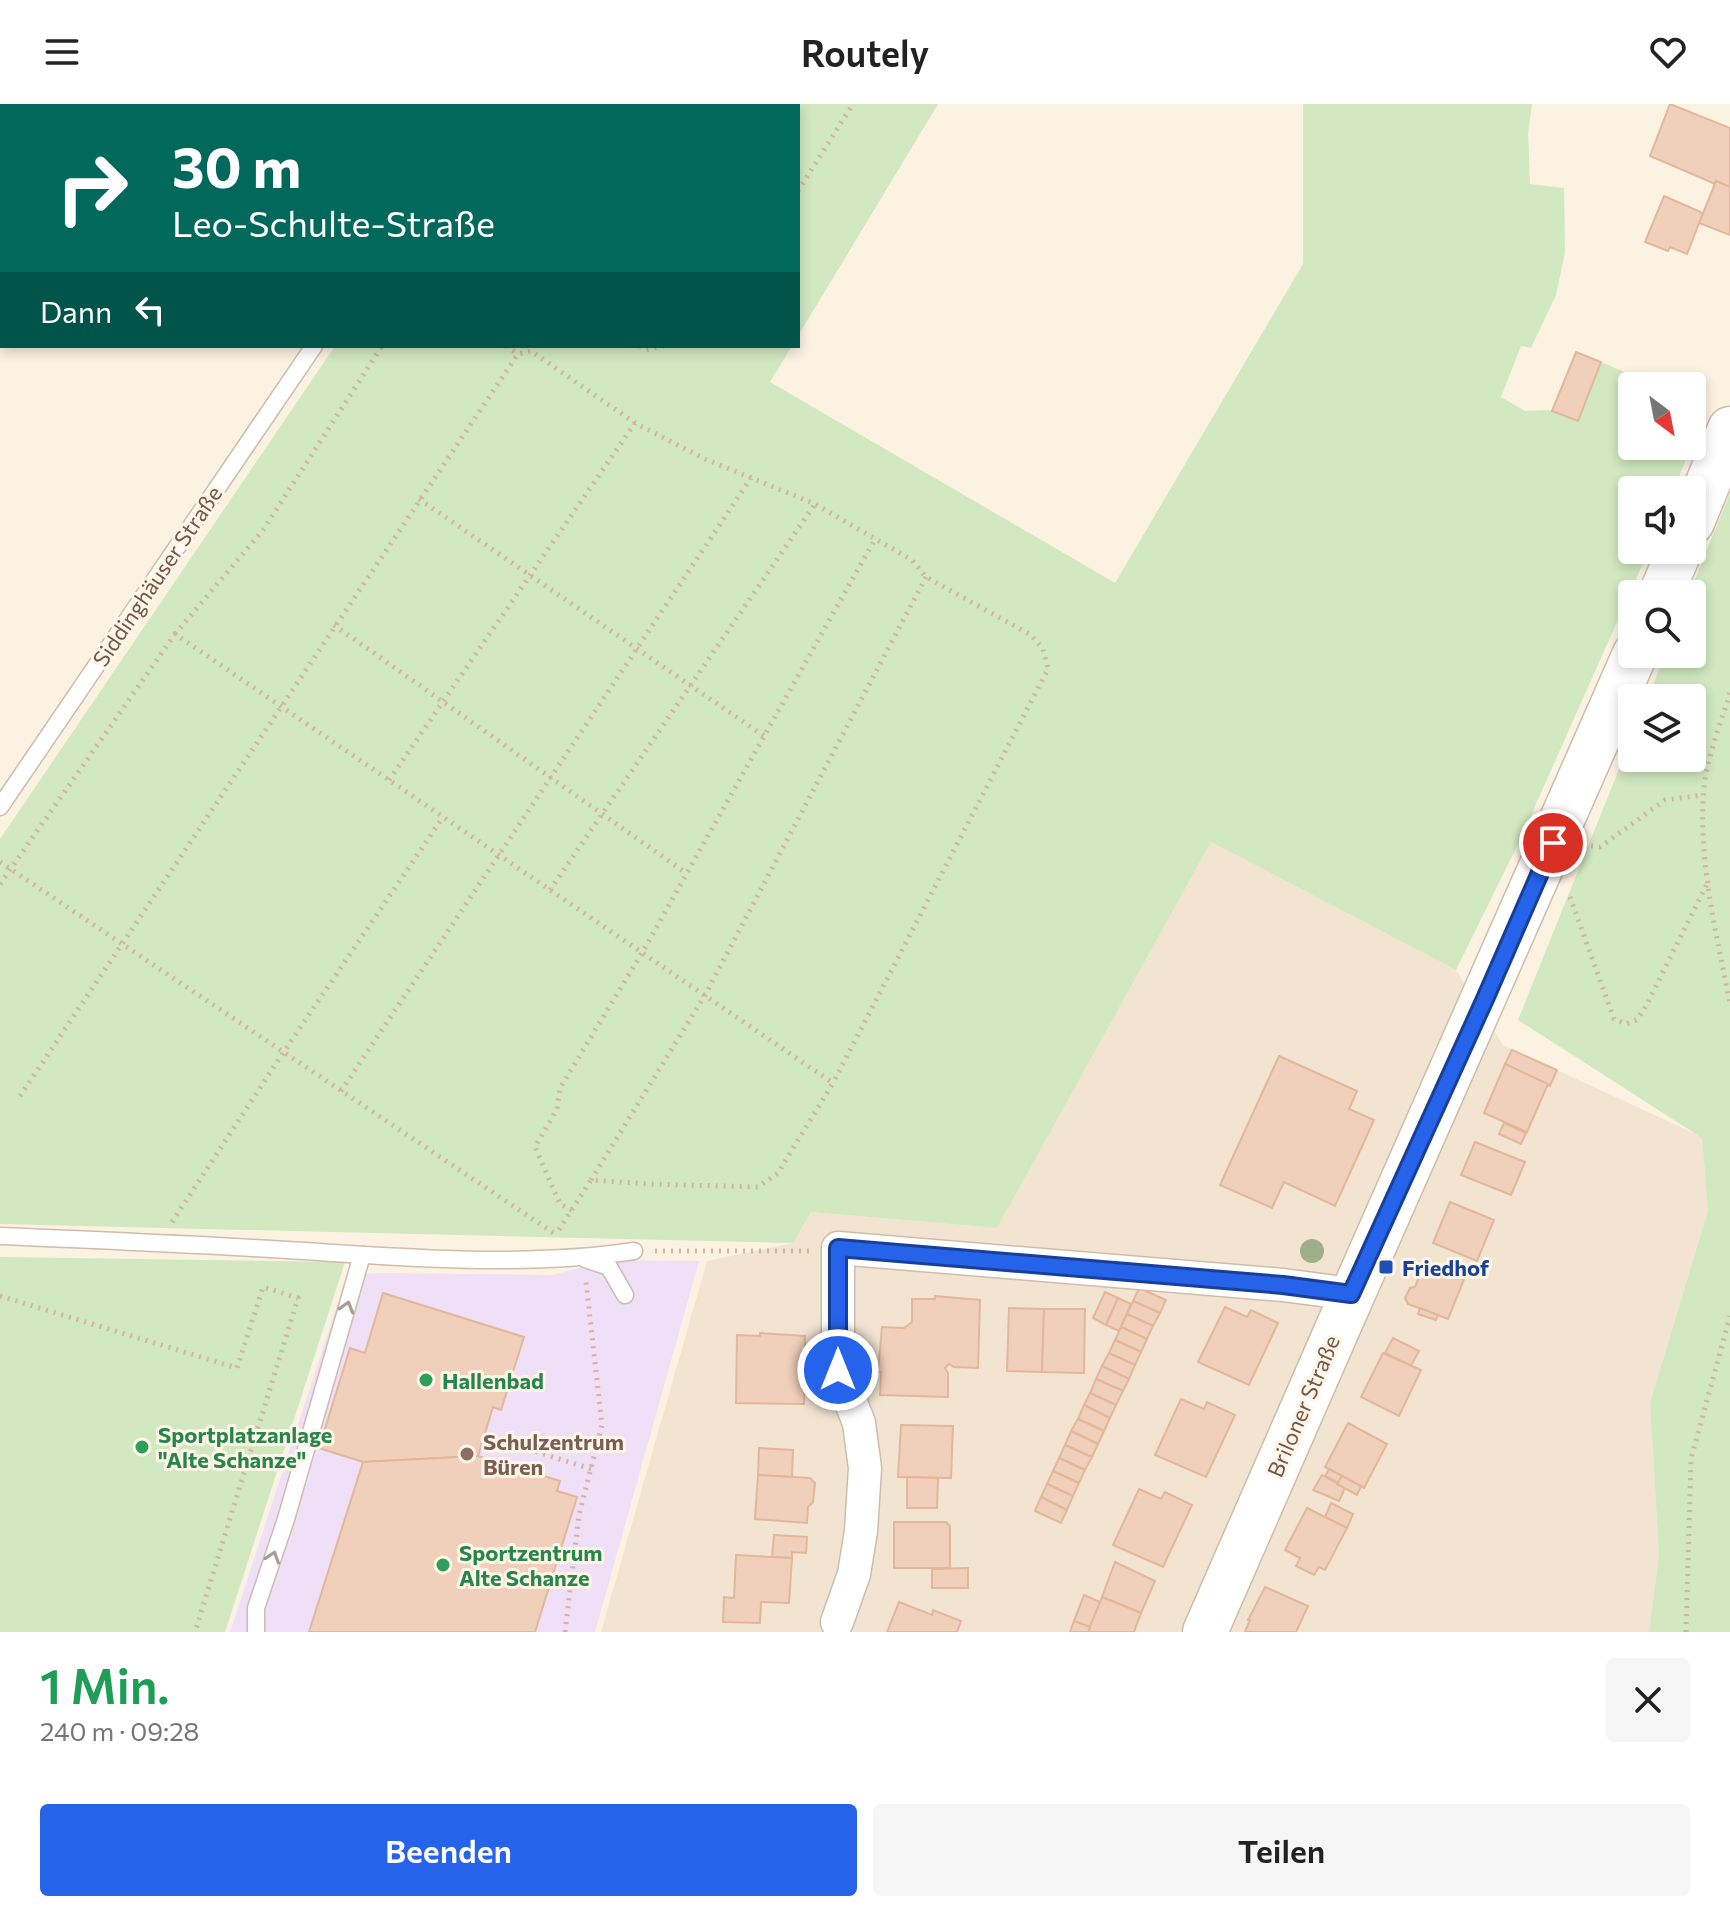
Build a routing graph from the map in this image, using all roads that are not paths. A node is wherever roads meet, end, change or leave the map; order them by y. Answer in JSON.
{"nodes":[{"id":1,"x":313,"y":348,"type":"edge"},
{"id":2,"x":1730,"y":429,"type":"edge"},
{"id":3,"x":1706,"y":488,"type":"edge"},
{"id":4,"x":1629,"y":668,"type":"edge"},
{"id":5,"x":0,"y":807,"type":"edge"},
{"id":6,"x":0,"y":1236,"type":"edge"},
{"id":7,"x":634,"y":1251,"type":"road end"},
{"id":8,"x":362,"y":1255,"type":"junction"},
{"id":9,"x":583,"y":1258,"type":"junction"},
{"id":10,"x":1351,"y":1294,"type":"junction"},
{"id":11,"x":625,"y":1295,"type":"dead end"},
{"id":12,"x":837,"y":1622,"type":"dead end"},
{"id":13,"x":256,"y":1632,"type":"edge"},
{"id":14,"x":1205,"y":1632,"type":"edge"}],
"edges":[{"from":1,"to":5,"type":"lane","name":"Siddinghäuser Straße"},
{"from":2,"to":3,"type":"main road"},
{"from":4,"to":10,"type":"main road","name":"Briloner Straße"},
{"from":6,"to":8,"type":"lane"},
{"from":7,"to":9,"type":"lane"},
{"from":8,"to":9,"type":"lane"},
{"from":13,"to":8,"type":"lane","one_way":true},
{"from":9,"to":11,"type":"lane"},
{"from":10,"to":12,"type":"street"},
{"from":10,"to":14,"type":"main road","name":"Briloner Straße"}]}
